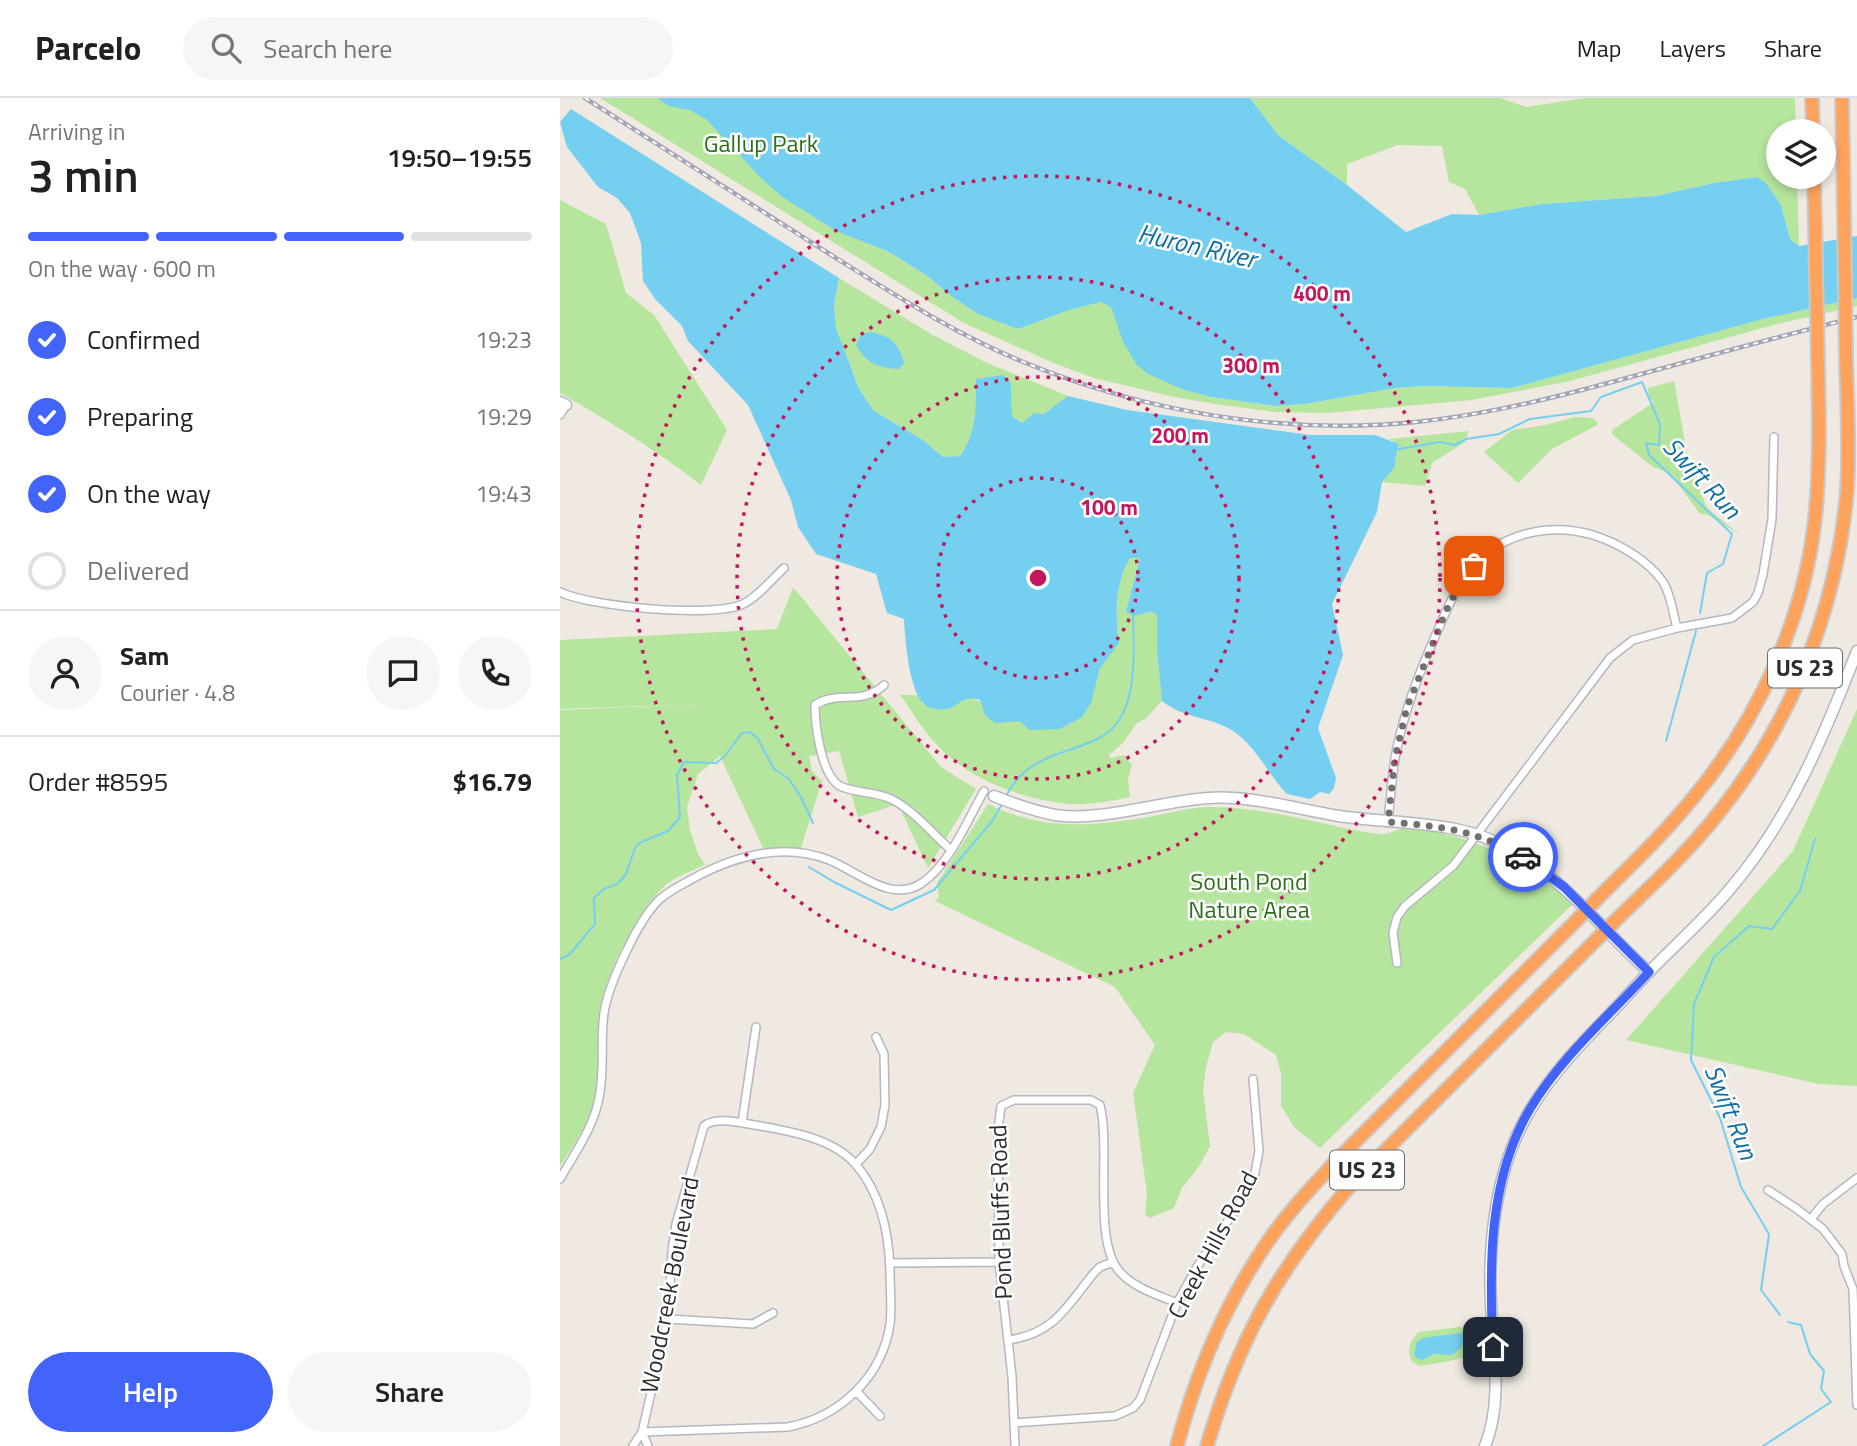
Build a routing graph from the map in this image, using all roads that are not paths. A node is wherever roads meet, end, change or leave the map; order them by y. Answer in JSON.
{"nodes":[{"id":1,"x":1812,"y":98,"type":"edge"},
{"id":2,"x":1842,"y":98,"type":"edge"},
{"id":3,"x":1850,"y":98,"type":"edge"},
{"id":4,"x":1813,"y":119,"type":"edge"},
{"id":5,"x":1814,"y":189,"type":"edge"},
{"id":6,"x":1843,"y":191,"type":"junction"},
{"id":7,"x":563,"y":404,"type":"edge"},
{"id":8,"x":560,"y":415,"type":"edge"},
{"id":9,"x":1773,"y":437,"type":"dead end"},
{"id":10,"x":784,"y":568,"type":"dead end"},
{"id":11,"x":560,"y":592,"type":"edge"},
{"id":12,"x":1677,"y":628,"type":"junction"},
{"id":13,"x":1857,"y":651,"type":"edge"},
{"id":14,"x":884,"y":685,"type":"dead end"},
{"id":15,"x":984,"y":791,"type":"dead end"},
{"id":16,"x":994,"y":796,"type":"dead end"},
{"id":17,"x":1388,"y":822,"type":"junction"},
{"id":18,"x":1475,"y":834,"type":"junction"},
{"id":19,"x":951,"y":850,"type":"junction"},
{"id":20,"x":1397,"y":963,"type":"dead end"},
{"id":21,"x":1649,"y":972,"type":"junction"},
{"id":22,"x":756,"y":1027,"type":"dead end"},
{"id":23,"x":876,"y":1037,"type":"dead end"},
{"id":24,"x":1253,"y":1079,"type":"dead end"},
{"id":25,"x":742,"y":1124,"type":"junction"},
{"id":26,"x":856,"y":1164,"type":"junction"},
{"id":27,"x":1857,"y":1178,"type":"edge"},
{"id":28,"x":560,"y":1179,"type":"edge"},
{"id":29,"x":1768,"y":1190,"type":"dead end"},
{"id":30,"x":1811,"y":1219,"type":"junction"},
{"id":31,"x":999,"y":1262,"type":"junction"},
{"id":32,"x":1113,"y":1262,"type":"junction"},
{"id":33,"x":890,"y":1263,"type":"junction"},
{"id":34,"x":1177,"y":1304,"type":"junction"},
{"id":35,"x":773,"y":1313,"type":"dead end"},
{"id":36,"x":667,"y":1319,"type":"junction"},
{"id":37,"x":1009,"y":1340,"type":"junction"},
{"id":38,"x":857,"y":1392,"type":"junction"},
{"id":39,"x":1857,"y":1405,"type":"edge"},
{"id":40,"x":880,"y":1416,"type":"dead end"},
{"id":41,"x":1014,"y":1423,"type":"junction"},
{"id":42,"x":642,"y":1432,"type":"junction"},
{"id":43,"x":633,"y":1446,"type":"edge"},
{"id":44,"x":648,"y":1446,"type":"edge"},
{"id":45,"x":1015,"y":1446,"type":"edge"},
{"id":46,"x":1177,"y":1446,"type":"edge"},
{"id":47,"x":1207,"y":1446,"type":"edge"},
{"id":48,"x":1485,"y":1446,"type":"edge"}],
"edges":[{"from":1,"to":4,"type":"highway"},
{"from":2,"to":6,"type":"highway","number":"US 23"},
{"from":3,"to":6,"type":"highway"},
{"from":5,"to":46,"type":"highway","number":"US 23","bridge":true},
{"from":6,"to":47,"type":"highway","number":"US 23","bridge":true},
{"from":7,"to":8,"type":"street"},
{"from":9,"to":12,"type":"street"},
{"from":10,"to":11,"type":"street"},
{"from":12,"to":17,"type":"street"},
{"from":12,"to":18,"type":"street"},
{"from":13,"to":21,"type":"main road"},
{"from":14,"to":19,"type":"street"},
{"from":15,"to":19,"type":"street"},
{"from":16,"to":17,"type":"main road"},
{"from":17,"to":18,"type":"main road"},
{"from":18,"to":20,"type":"street"},
{"from":18,"to":21,"type":"main road"},
{"from":19,"to":28,"type":"street"},
{"from":21,"to":48,"type":"main road"},
{"from":22,"to":25,"type":"street"},
{"from":23,"to":26,"type":"street"},
{"from":24,"to":34,"type":"street","name":"Creek Hills Road"},
{"from":25,"to":26,"type":"street"},
{"from":25,"to":36,"type":"street","name":"Woodcreek Boulevard"},
{"from":26,"to":33,"type":"street"},
{"from":27,"to":30,"type":"street"},
{"from":29,"to":30,"type":"street"},
{"from":30,"to":39,"type":"street"},
{"from":31,"to":32,"type":"street","name":"Pond Bluffs Road"},
{"from":31,"to":33,"type":"street"},
{"from":31,"to":37,"type":"street","name":"Pond Bluffs Road"},
{"from":32,"to":34,"type":"street"},
{"from":32,"to":37,"type":"street"},
{"from":33,"to":38,"type":"street"},
{"from":34,"to":41,"type":"street","name":"Creek Hills Road"},
{"from":35,"to":36,"type":"street"},
{"from":36,"to":42,"type":"street","name":"Woodcreek Boulevard"},
{"from":37,"to":41,"type":"street","name":"Pond Bluffs Road"},
{"from":38,"to":40,"type":"street"},
{"from":38,"to":42,"type":"street"},
{"from":41,"to":45,"type":"street","name":"Pond Bluffs Road"},
{"from":42,"to":43,"type":"street","name":"Woodcreek Boulevard"},
{"from":42,"to":44,"type":"street"}]}
